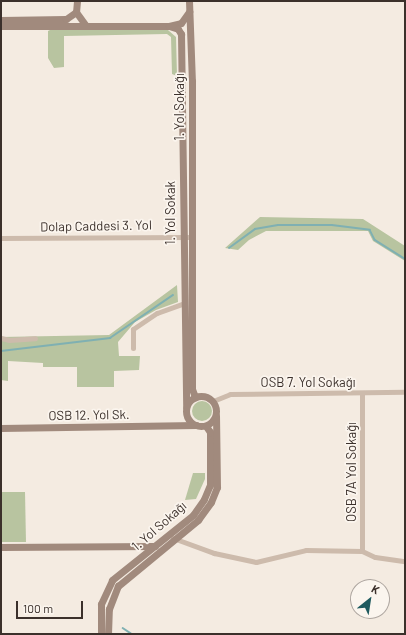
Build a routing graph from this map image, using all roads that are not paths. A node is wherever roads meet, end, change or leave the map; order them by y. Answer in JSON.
{"nodes":[{"id":1,"x":77,"y":1,"type":"edge"},
{"id":2,"x":189,"y":1,"type":"edge"},
{"id":3,"x":76,"y":12,"type":"junction"},
{"id":4,"x":189,"y":12,"type":"junction"},
{"id":5,"x":1,"y":20,"type":"edge"},
{"id":6,"x":46,"y":22,"type":"junction"},
{"id":7,"x":1,"y":26,"type":"edge"},
{"id":8,"x":86,"y":26,"type":"junction"},
{"id":9,"x":169,"y":26,"type":"junction"},
{"id":10,"x":182,"y":237,"type":"junction"},
{"id":11,"x":190,"y":237,"type":"junction"},
{"id":12,"x":1,"y":238,"type":"edge"},
{"id":13,"x":184,"y":303,"type":"junction"},
{"id":14,"x":1,"y":338,"type":"edge"},
{"id":15,"x":35,"y":338,"type":"dead end"},
{"id":16,"x":133,"y":348,"type":"dead end"},
{"id":17,"x":405,"y":392,"type":"edge"},
{"id":18,"x":362,"y":393,"type":"junction"},
{"id":19,"x":195,"y":397,"type":"junction"},
{"id":20,"x":213,"y":401,"type":"junction"},
{"id":21,"x":186,"y":407,"type":"junction"},
{"id":22,"x":216,"y":416,"type":"junction"},
{"id":23,"x":188,"y":419,"type":"junction"},
{"id":24,"x":196,"y":425,"type":"junction"},
{"id":25,"x":206,"y":426,"type":"junction"},
{"id":26,"x":178,"y":427,"type":"junction"},
{"id":27,"x":1,"y":428,"type":"edge"},
{"id":28,"x":172,"y":537,"type":"junction"},
{"id":29,"x":155,"y":546,"type":"junction"},
{"id":30,"x":1,"y":547,"type":"edge"},
{"id":31,"x":163,"y":549,"type":"junction"},
{"id":32,"x":362,"y":552,"type":"junction"},
{"id":33,"x":405,"y":560,"type":"edge"},
{"id":34,"x":101,"y":634,"type":"edge"},
{"id":35,"x":108,"y":634,"type":"edge"}],
"edges":[{"from":1,"to":3,"type":"street"},
{"from":2,"to":4,"type":"street","name":"1. Yol Sokağı"},
{"from":3,"to":6,"type":"street"},
{"from":3,"to":8,"type":"street"},
{"from":4,"to":9,"type":"street"},
{"from":4,"to":11,"type":"street","name":"1. Yol Sokağı"},
{"from":5,"to":6,"type":"street"},
{"from":6,"to":7,"type":"street"},
{"from":6,"to":8,"type":"street"},
{"from":8,"to":9,"type":"street"},
{"from":9,"to":10,"type":"street","name":"1. Yol Sokak"},
{"from":10,"to":11,"type":"street","name":"Dolap Caddesi 3. Yol"},
{"from":10,"to":12,"type":"street","name":"Dolap Caddesi 3. Yol"},
{"from":10,"to":13,"type":"street","name":"1. Yol Sokak"},
{"from":11,"to":19,"type":"street","name":"1. Yol Sokağı"},
{"from":13,"to":16,"type":"street"},
{"from":13,"to":21,"type":"street","name":"1. Yol Sokak"},
{"from":14,"to":15,"type":"street"},
{"from":17,"to":18,"type":"street","name":"OSB 7. Yol Sokağı"},
{"from":18,"to":20,"type":"street","name":"OSB 7. Yol Sokağı"},
{"from":18,"to":32,"type":"street","name":"OSB 7A Yol Sokağı"},
{"from":19,"to":20,"type":"street"},
{"from":19,"to":21,"type":"street"},
{"from":20,"to":22,"type":"street"},
{"from":21,"to":23,"type":"street"},
{"from":22,"to":25,"type":"street"},
{"from":22,"to":28,"type":"street"},
{"from":23,"to":24,"type":"street"},
{"from":23,"to":26,"type":"street"},
{"from":24,"to":25,"type":"street"},
{"from":24,"to":26,"type":"street","name":"OSB 12. Yol Sk."},
{"from":25,"to":28,"type":"street","name":"1. Yol Sokağı"},
{"from":26,"to":27,"type":"street","name":"OSB 12. Yol Sk."},
{"from":28,"to":29,"type":"street","name":"1. Yol Sokağı"},
{"from":28,"to":31,"type":"street"},
{"from":28,"to":32,"type":"street"},
{"from":29,"to":30,"type":"street"},
{"from":29,"to":31,"type":"street"},
{"from":29,"to":34,"type":"street","name":"1. Yol Sokağı"},
{"from":31,"to":35,"type":"street"},
{"from":32,"to":33,"type":"street"}]}
